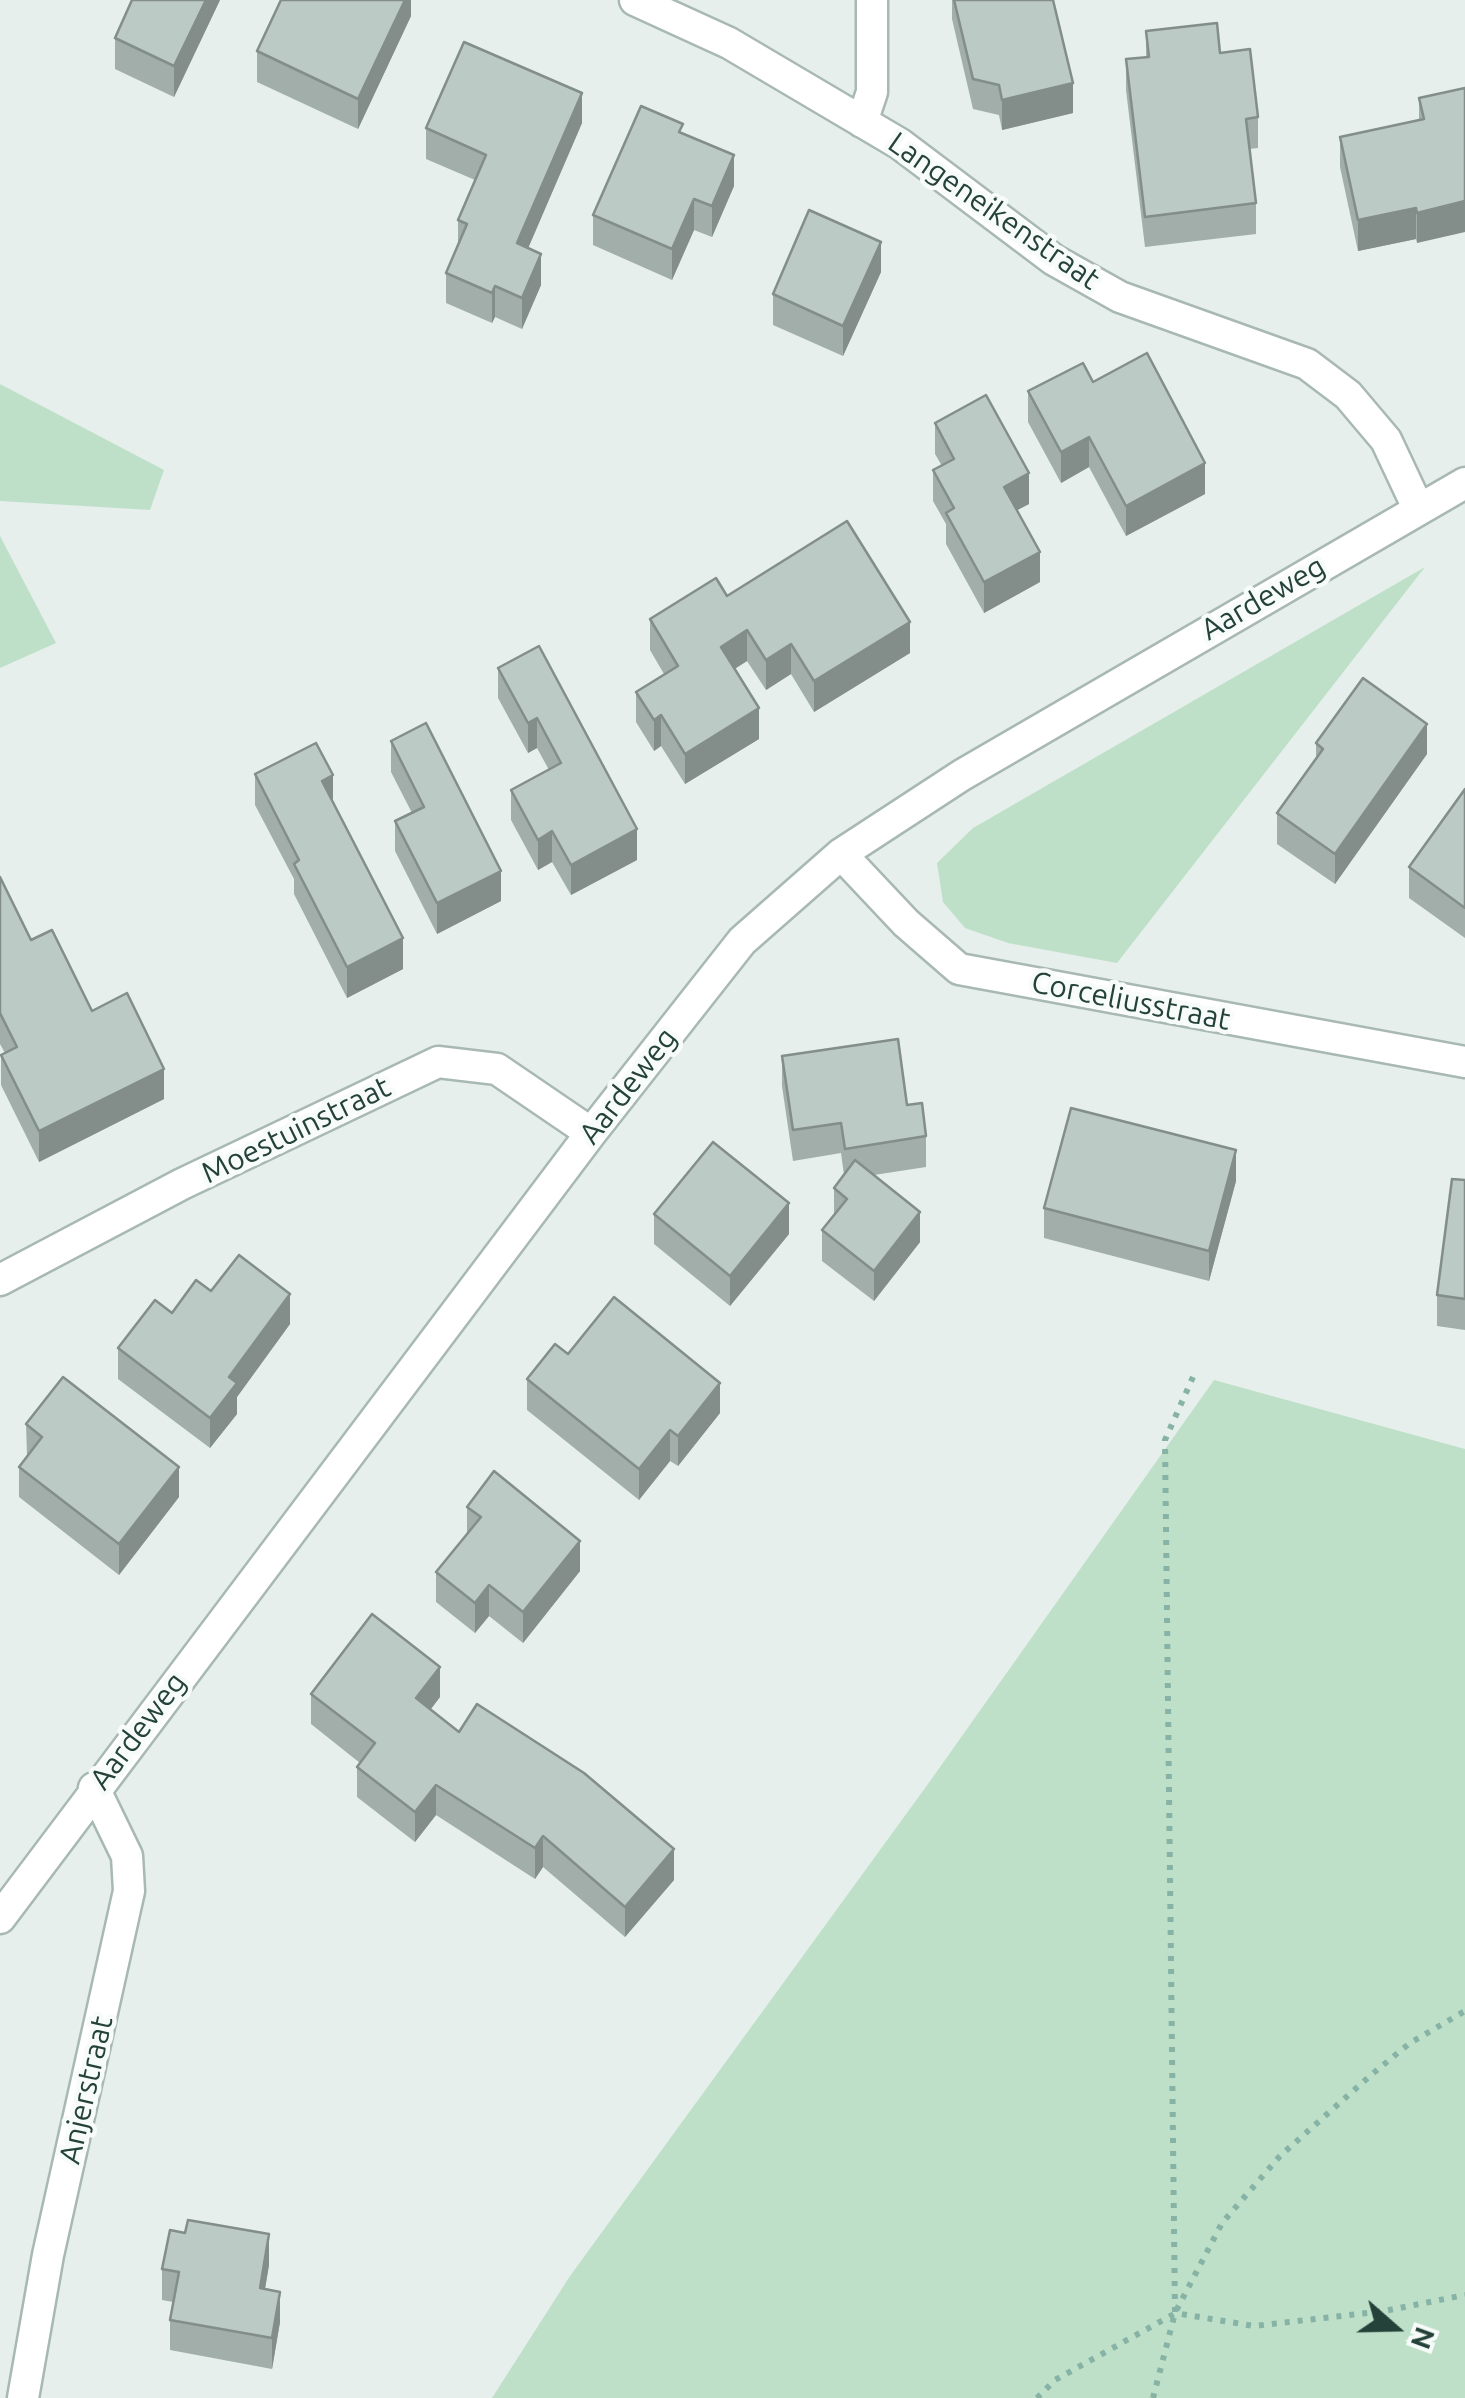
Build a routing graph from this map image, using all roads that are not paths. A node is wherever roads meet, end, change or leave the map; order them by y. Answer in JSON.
{"nodes":[{"id":1,"x":635,"y":0,"type":"edge"},
{"id":2,"x":872,"y":0,"type":"edge"},
{"id":3,"x":862,"y":122,"type":"junction"},
{"id":4,"x":1465,"y":482,"type":"edge"},
{"id":5,"x":1418,"y":508,"type":"junction"},
{"id":6,"x":840,"y":854,"type":"junction"},
{"id":7,"x":1465,"y":1062,"type":"edge"},
{"id":8,"x":592,"y":1132,"type":"junction"},
{"id":9,"x":0,"y":1280,"type":"edge"},
{"id":10,"x":94,"y":1788,"type":"junction"},
{"id":11,"x":0,"y":1918,"type":"edge"},
{"id":12,"x":23,"y":2398,"type":"edge"}],
"edges":[{"from":1,"to":3,"type":"street","name":"Langeneikenstraat"},
{"from":2,"to":3,"type":"street"},
{"from":3,"to":5,"type":"street","name":"Langeneikenstraat"},
{"from":4,"to":5,"type":"street","name":"Aardeweg"},
{"from":5,"to":6,"type":"street","name":"Aardeweg"},
{"from":6,"to":7,"type":"street","name":"Corceliusstraat"},
{"from":6,"to":8,"type":"street","name":"Aardeweg"},
{"from":8,"to":9,"type":"street","name":"Moestuinstraat"},
{"from":8,"to":10,"type":"street","name":"Aardeweg"},
{"from":10,"to":11,"type":"street","name":"Aardeweg"},
{"from":10,"to":12,"type":"street","name":"Anjerstraat"}]}
